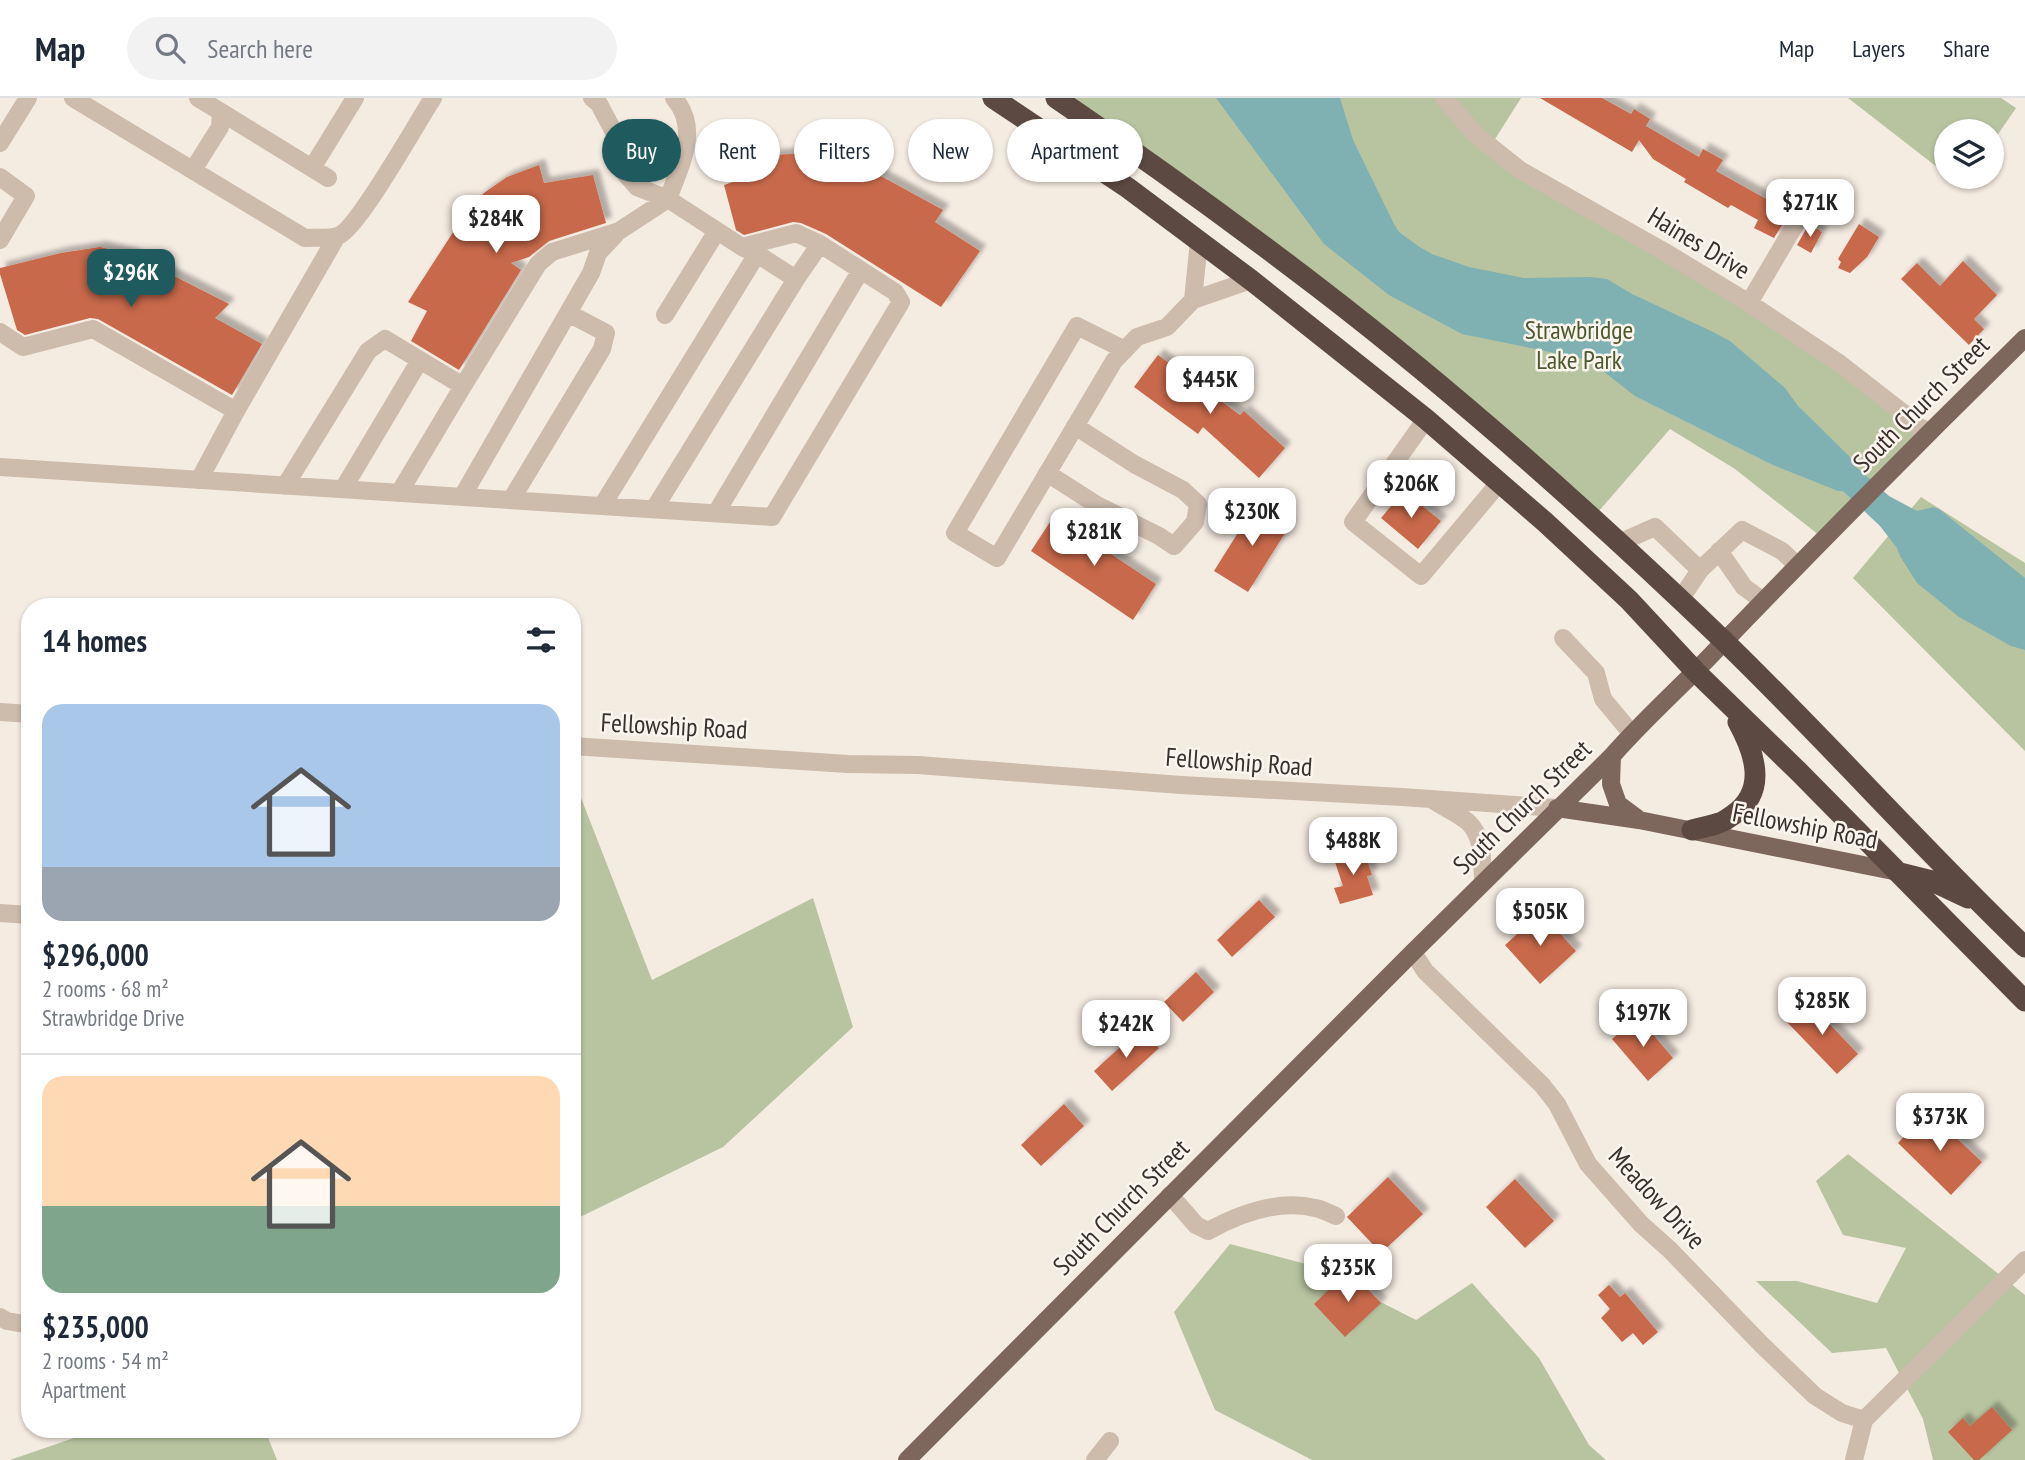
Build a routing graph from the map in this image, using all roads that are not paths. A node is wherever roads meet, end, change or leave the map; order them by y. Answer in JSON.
{"nodes":[{"id":1,"x":27,"y":98,"type":"edge"},
{"id":2,"x":73,"y":98,"type":"edge"},
{"id":3,"x":198,"y":98,"type":"edge"},
{"id":4,"x":355,"y":98,"type":"edge"},
{"id":5,"x":433,"y":98,"type":"edge"},
{"id":6,"x":592,"y":98,"type":"edge"},
{"id":7,"x":674,"y":98,"type":"edge"},
{"id":8,"x":993,"y":98,"type":"edge"},
{"id":9,"x":1056,"y":98,"type":"edge"},
{"id":10,"x":1444,"y":98,"type":"edge"},
{"id":11,"x":98,"y":104,"type":"edge"},
{"id":12,"x":221,"y":112,"type":"junction"},
{"id":13,"x":0,"y":143,"type":"edge"},
{"id":14,"x":312,"y":168,"type":"junction"},
{"id":15,"x":193,"y":170,"type":"junction"},
{"id":16,"x":0,"y":177,"type":"edge"},
{"id":17,"x":328,"y":178,"type":"dead end"},
{"id":18,"x":668,"y":199,"type":"junction"},
{"id":19,"x":1808,"y":203,"type":"dead end"},
{"id":20,"x":619,"y":231,"type":"junction"},
{"id":21,"x":717,"y":231,"type":"junction"},
{"id":22,"x":337,"y":236,"type":"junction"},
{"id":23,"x":0,"y":240,"type":"edge"},
{"id":24,"x":1199,"y":241,"type":"junction"},
{"id":25,"x":820,"y":244,"type":"junction"},
{"id":26,"x":750,"y":251,"type":"junction"},
{"id":27,"x":860,"y":270,"type":"junction"},
{"id":28,"x":796,"y":279,"type":"junction"},
{"id":29,"x":1251,"y":280,"type":"junction"},
{"id":30,"x":1194,"y":300,"type":"junction"},
{"id":31,"x":1749,"y":303,"type":"junction"},
{"id":32,"x":568,"y":313,"type":"junction"},
{"id":33,"x":665,"y":315,"type":"dead end"},
{"id":34,"x":0,"y":332,"type":"edge"},
{"id":35,"x":2025,"y":338,"type":"edge"},
{"id":36,"x":1125,"y":350,"type":"junction"},
{"id":37,"x":420,"y":360,"type":"junction"},
{"id":38,"x":463,"y":386,"type":"junction"},
{"id":39,"x":236,"y":411,"type":"junction"},
{"id":40,"x":1426,"y":419,"type":"junction"},
{"id":41,"x":1075,"y":426,"type":"junction"},
{"id":42,"x":1930,"y":432,"type":"junction"},
{"id":43,"x":0,"y":467,"type":"edge"},
{"id":44,"x":1047,"y":473,"type":"junction"},
{"id":45,"x":199,"y":480,"type":"junction"},
{"id":46,"x":1499,"y":483,"type":"junction"},
{"id":47,"x":285,"y":486,"type":"junction"},
{"id":48,"x":343,"y":489,"type":"junction"},
{"id":49,"x":399,"y":493,"type":"junction"},
{"id":50,"x":462,"y":497,"type":"junction"},
{"id":51,"x":512,"y":500,"type":"junction"},
{"id":52,"x":602,"y":506,"type":"junction"},
{"id":53,"x":654,"y":509,"type":"junction"},
{"id":54,"x":716,"y":513,"type":"junction"},
{"id":55,"x":1619,"y":543,"type":"junction"},
{"id":56,"x":1719,"y":551,"type":"junction"},
{"id":57,"x":1797,"y":565,"type":"junction"},
{"id":58,"x":1699,"y":570,"type":"junction"},
{"id":59,"x":1680,"y":600,"type":"junction"},
{"id":60,"x":1763,"y":601,"type":"junction"},
{"id":61,"x":1563,"y":638,"type":"dead end"},
{"id":62,"x":1725,"y":642,"type":"junction"},
{"id":63,"x":1696,"y":672,"type":"junction"},
{"id":64,"x":1729,"y":704,"type":"junction"},
{"id":65,"x":0,"y":712,"type":"edge"},
{"id":66,"x":21,"y":713,"type":"edge"},
{"id":67,"x":1632,"y":734,"type":"junction"},
{"id":68,"x":581,"y":747,"type":"edge"},
{"id":69,"x":1612,"y":756,"type":"junction"},
{"id":70,"x":1431,"y":799,"type":"junction"},
{"id":71,"x":1557,"y":808,"type":"junction"},
{"id":72,"x":1639,"y":820,"type":"junction"},
{"id":73,"x":1692,"y":830,"type":"junction"},
{"id":74,"x":1898,"y":872,"type":"junction"},
{"id":75,"x":1483,"y":881,"type":"junction"},
{"id":76,"x":1979,"y":903,"type":"junction"},
{"id":77,"x":0,"y":913,"type":"edge"},
{"id":78,"x":21,"y":914,"type":"edge"},
{"id":79,"x":2025,"y":947,"type":"edge"},
{"id":80,"x":1413,"y":952,"type":"junction"},
{"id":81,"x":2025,"y":1001,"type":"edge"},
{"id":82,"x":1170,"y":1195,"type":"junction"},
{"id":83,"x":1336,"y":1216,"type":"dead end"},
{"id":84,"x":2025,"y":1260,"type":"edge"},
{"id":85,"x":0,"y":1317,"type":"edge"},
{"id":86,"x":21,"y":1323,"type":"edge"},
{"id":87,"x":1864,"y":1420,"type":"junction"},
{"id":88,"x":1110,"y":1441,"type":"dead end"},
{"id":89,"x":907,"y":1460,"type":"edge"},
{"id":90,"x":1095,"y":1460,"type":"edge"},
{"id":91,"x":1854,"y":1460,"type":"edge"}],
"edges":[{"from":1,"to":13,"type":"street"},
{"from":2,"to":11,"type":"street"},
{"from":3,"to":12,"type":"street"},
{"from":4,"to":14,"type":"street"},
{"from":5,"to":22,"type":"street"},
{"from":6,"to":18,"type":"street"},
{"from":7,"to":18,"type":"street"},
{"from":8,"to":24,"type":"highway"},
{"from":9,"to":55,"type":"highway"},
{"from":10,"to":31,"type":"street","name":"Haines Drive"},
{"from":11,"to":15,"type":"street"},
{"from":12,"to":14,"type":"street"},
{"from":12,"to":15,"type":"street"},
{"from":14,"to":17,"type":"street"},
{"from":15,"to":22,"type":"street"},
{"from":16,"to":23,"type":"street"},
{"from":18,"to":20,"type":"street"},
{"from":18,"to":21,"type":"street"},
{"from":19,"to":31,"type":"street"},
{"from":20,"to":32,"type":"street"},
{"from":20,"to":38,"type":"street"},
{"from":21,"to":26,"type":"street"},
{"from":21,"to":33,"type":"street"},
{"from":22,"to":39,"type":"street"},
{"from":24,"to":29,"type":"highway"},
{"from":24,"to":30,"type":"street"},
{"from":25,"to":26,"type":"street"},
{"from":25,"to":27,"type":"street"},
{"from":25,"to":28,"type":"street"},
{"from":26,"to":28,"type":"street"},
{"from":26,"to":52,"type":"street"},
{"from":27,"to":54,"type":"street"},
{"from":27,"to":54,"type":"street"},
{"from":28,"to":53,"type":"street"},
{"from":29,"to":30,"type":"street"},
{"from":29,"to":40,"type":"highway"},
{"from":30,"to":36,"type":"street"},
{"from":31,"to":42,"type":"street","name":"Haines Drive"},
{"from":32,"to":50,"type":"street"},
{"from":32,"to":51,"type":"street"},
{"from":34,"to":39,"type":"street"},
{"from":35,"to":42,"type":"main road","name":"South Church Street"},
{"from":36,"to":41,"type":"street"},
{"from":36,"to":44,"type":"street"},
{"from":37,"to":38,"type":"street"},
{"from":37,"to":47,"type":"street"},
{"from":37,"to":48,"type":"street"},
{"from":38,"to":49,"type":"street"},
{"from":39,"to":45,"type":"street"},
{"from":40,"to":46,"type":"highway"},
{"from":40,"to":46,"type":"street"},
{"from":41,"to":44,"type":"street"},
{"from":41,"to":44,"type":"street"},
{"from":42,"to":57,"type":"main road","name":"South Church Street"},
{"from":43,"to":45,"type":"street"},
{"from":45,"to":47,"type":"street"},
{"from":46,"to":63,"type":"highway"},
{"from":47,"to":48,"type":"street"},
{"from":48,"to":49,"type":"street"},
{"from":49,"to":50,"type":"street"},
{"from":50,"to":51,"type":"street"},
{"from":51,"to":52,"type":"street"},
{"from":52,"to":53,"type":"street"},
{"from":53,"to":54,"type":"street"},
{"from":55,"to":58,"type":"street"},
{"from":55,"to":59,"type":"highway"},
{"from":56,"to":57,"type":"street"},
{"from":56,"to":58,"type":"street"},
{"from":56,"to":60,"type":"street"},
{"from":57,"to":60,"type":"main road","name":"South Church Street"},
{"from":58,"to":59,"type":"street"},
{"from":59,"to":62,"type":"highway"},
{"from":60,"to":62,"type":"main road","name":"South Church Street"},
{"from":61,"to":67,"type":"street"},
{"from":62,"to":63,"type":"main road","name":"South Church Street"},
{"from":62,"to":76,"type":"highway"},
{"from":63,"to":64,"type":"highway"},
{"from":63,"to":67,"type":"main road","name":"South Church Street"},
{"from":64,"to":73,"type":"highway"},
{"from":64,"to":74,"type":"highway"},
{"from":65,"to":66,"type":"street"},
{"from":67,"to":69,"type":"main road","name":"South Church Street"},
{"from":68,"to":70,"type":"street","name":"Fellowship Road"},
{"from":69,"to":71,"type":"main road","name":"South Church Street"},
{"from":69,"to":72,"type":"main road"},
{"from":70,"to":71,"type":"street","name":"Fellowship Road"},
{"from":70,"to":75,"type":"street"},
{"from":71,"to":72,"type":"main road","name":"Fellowship Road"},
{"from":71,"to":75,"type":"main road","name":"South Church Street"},
{"from":72,"to":73,"type":"main road","name":"Fellowship Road"},
{"from":73,"to":74,"type":"main road","name":"Fellowship Road"},
{"from":74,"to":76,"type":"highway"},
{"from":74,"to":81,"type":"highway"},
{"from":75,"to":80,"type":"main road","name":"South Church Street"},
{"from":76,"to":79,"type":"highway"},
{"from":77,"to":78,"type":"street"},
{"from":80,"to":82,"type":"main road","name":"South Church Street"},
{"from":80,"to":87,"type":"street","name":"Meadow Drive"},
{"from":82,"to":83,"type":"street"},
{"from":82,"to":89,"type":"main road","name":"South Church Street"},
{"from":84,"to":87,"type":"street"},
{"from":85,"to":86,"type":"street"},
{"from":87,"to":91,"type":"street"},
{"from":88,"to":90,"type":"street"}]}
